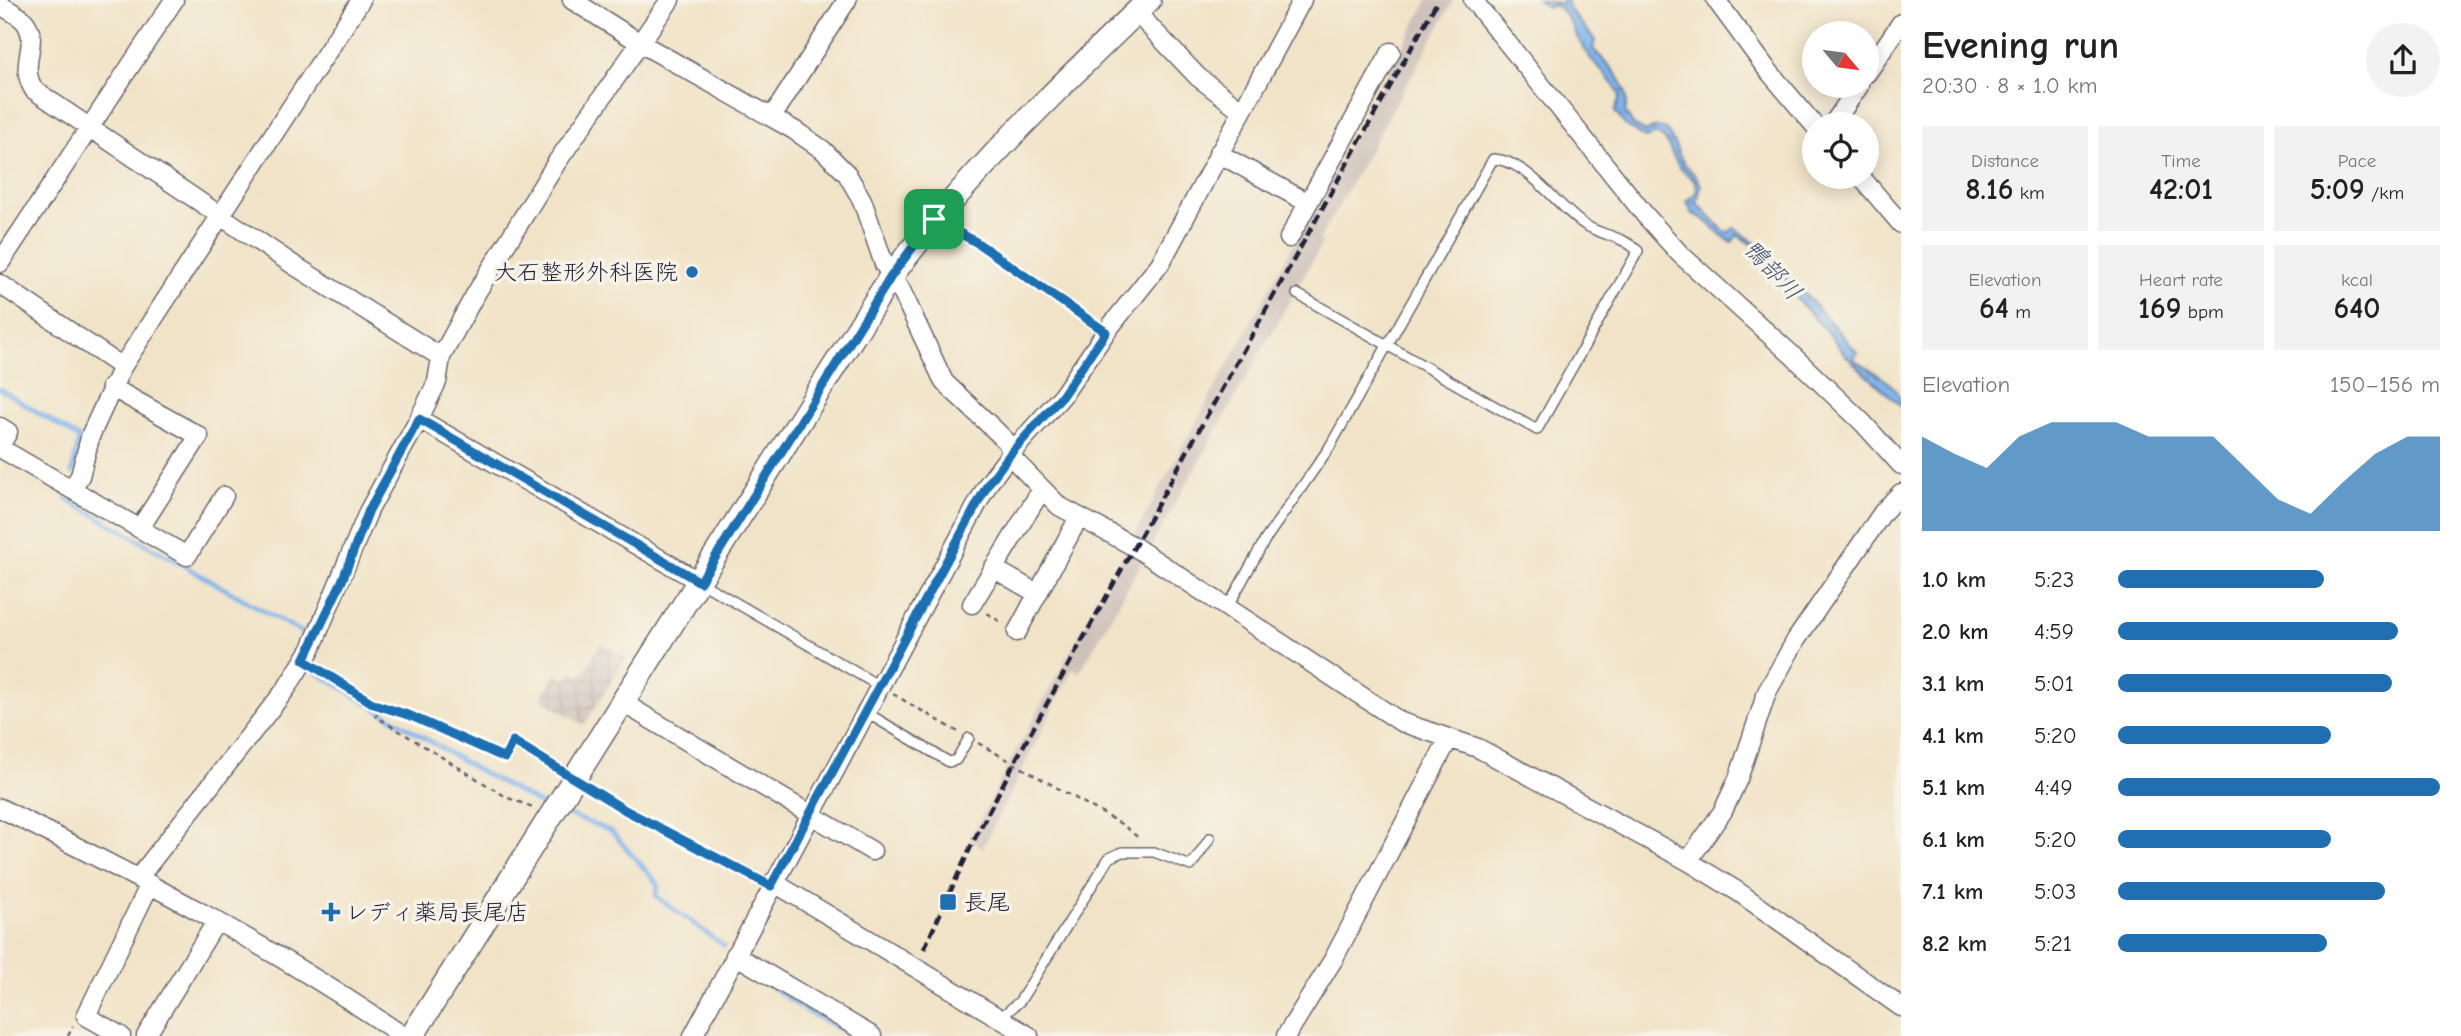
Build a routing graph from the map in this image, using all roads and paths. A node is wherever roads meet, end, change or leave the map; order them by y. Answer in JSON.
{"nodes":[{"id":1,"x":174,"y":0,"type":"edge"},
{"id":2,"x":362,"y":0,"type":"edge"},
{"id":3,"x":572,"y":0,"type":"edge"},
{"id":4,"x":670,"y":0,"type":"edge"},
{"id":5,"x":847,"y":0,"type":"edge"},
{"id":6,"x":1302,"y":0,"type":"edge"},
{"id":7,"x":1473,"y":0,"type":"edge"},
{"id":8,"x":1716,"y":0,"type":"edge"},
{"id":9,"x":0,"y":5,"type":"edge"},
{"id":10,"x":1143,"y":6,"type":"edge"},
{"id":11,"x":1901,"y":23,"type":"edge"},
{"id":12,"x":642,"y":44,"type":"junction"},
{"id":13,"x":1391,"y":52,"type":"dead end"},
{"id":14,"x":1880,"y":54,"type":"edge"},
{"id":15,"x":1241,"y":110,"type":"junction"},
{"id":16,"x":1803,"y":112,"type":"edge"},
{"id":17,"x":772,"y":117,"type":"junction"},
{"id":18,"x":89,"y":127,"type":"junction"},
{"id":19,"x":1218,"y":153,"type":"junction"},
{"id":20,"x":1871,"y":189,"type":"edge"},
{"id":21,"x":1308,"y":203,"type":"junction"},
{"id":22,"x":220,"y":215,"type":"junction"},
{"id":23,"x":934,"y":219,"type":"junction"},
{"id":24,"x":1901,"y":224,"type":"edge"},
{"id":25,"x":1289,"y":238,"type":"dead end"},
{"id":26,"x":0,"y":263,"type":"edge"},
{"id":27,"x":892,"y":275,"type":"junction"},
{"id":28,"x":0,"y":284,"type":"edge"},
{"id":29,"x":1297,"y":294,"type":"dead end"},
{"id":30,"x":1106,"y":332,"type":"junction"},
{"id":31,"x":1387,"y":346,"type":"junction"},
{"id":32,"x":441,"y":357,"type":"junction"},
{"id":33,"x":122,"y":367,"type":"junction"},
{"id":34,"x":111,"y":387,"type":"junction"},
{"id":35,"x":419,"y":419,"type":"junction"},
{"id":36,"x":0,"y":427,"type":"edge"},
{"id":37,"x":0,"y":447,"type":"edge"},
{"id":38,"x":1011,"y":453,"type":"junction"},
{"id":39,"x":1901,"y":465,"type":"edge"},
{"id":40,"x":72,"y":488,"type":"junction"},
{"id":41,"x":1041,"y":489,"type":"junction"},
{"id":42,"x":1901,"y":493,"type":"edge"},
{"id":43,"x":224,"y":496,"type":"dead end"},
{"id":44,"x":1078,"y":519,"type":"junction"},
{"id":45,"x":140,"y":528,"type":"junction"},
{"id":46,"x":993,"y":568,"type":"junction"},
{"id":47,"x":700,"y":582,"type":"junction"},
{"id":48,"x":1038,"y":594,"type":"junction"},
{"id":49,"x":972,"y":604,"type":"dead end"},
{"id":50,"x":1227,"y":608,"type":"junction"},
{"id":51,"x":1017,"y":632,"type":"dead end"},
{"id":52,"x":304,"y":660,"type":"junction"},
{"id":53,"x":881,"y":687,"type":"junction"},
{"id":54,"x":623,"y":703,"type":"junction"},
{"id":55,"x":385,"y":707,"type":"junction"},
{"id":56,"x":867,"y":713,"type":"junction"},
{"id":57,"x":969,"y":738,"type":"junction"},
{"id":58,"x":1449,"y":738,"type":"junction"},
{"id":59,"x":574,"y":781,"type":"junction"},
{"id":60,"x":0,"y":808,"type":"edge"},
{"id":61,"x":552,"y":814,"type":"junction"},
{"id":62,"x":810,"y":816,"type":"junction"},
{"id":63,"x":1210,"y":838,"type":"dead end"},
{"id":64,"x":872,"y":851,"type":"dead end"},
{"id":65,"x":1154,"y":852,"type":"junction"},
{"id":66,"x":1688,"y":861,"type":"junction"},
{"id":67,"x":145,"y":881,"type":"junction"},
{"id":68,"x":772,"y":884,"type":"junction"},
{"id":69,"x":216,"y":922,"type":"junction"},
{"id":70,"x":735,"y":955,"type":"junction"},
{"id":71,"x":1901,"y":1007,"type":"edge"},
{"id":72,"x":1000,"y":1018,"type":"junction"},
{"id":73,"x":121,"y":1036,"type":"edge"},
{"id":74,"x":146,"y":1036,"type":"edge"},
{"id":75,"x":402,"y":1036,"type":"edge"},
{"id":76,"x":412,"y":1036,"type":"edge"},
{"id":77,"x":693,"y":1036,"type":"edge"},
{"id":78,"x":872,"y":1036,"type":"edge"},
{"id":79,"x":1029,"y":1036,"type":"edge"},
{"id":80,"x":1286,"y":1036,"type":"edge"}],
"edges":[{"from":1,"to":18,"type":"street"},
{"from":2,"to":22,"type":"street"},
{"from":3,"to":12,"type":"street"},
{"from":4,"to":12,"type":"street"},
{"from":5,"to":17,"type":"street"},
{"from":6,"to":15,"type":"street"},
{"from":7,"to":39,"type":"street"},
{"from":8,"to":16,"type":"street"},
{"from":9,"to":18,"type":"street"},
{"from":10,"to":15,"type":"street"},
{"from":10,"to":23,"type":"street"},
{"from":11,"to":14,"type":"street"},
{"from":12,"to":17,"type":"street"},
{"from":12,"to":32,"type":"street"},
{"from":13,"to":21,"type":"street"},
{"from":15,"to":19,"type":"street"},
{"from":17,"to":27,"type":"street"},
{"from":18,"to":22,"type":"street"},
{"from":18,"to":26,"type":"street"},
{"from":19,"to":21,"type":"street"},
{"from":19,"to":30,"type":"street"},
{"from":20,"to":24,"type":"street"},
{"from":21,"to":25,"type":"street"},
{"from":22,"to":32,"type":"street"},
{"from":22,"to":33,"type":"street"},
{"from":23,"to":27,"type":"street"},
{"from":23,"to":30,"type":"path"},
{"from":27,"to":38,"type":"street"},
{"from":27,"to":47,"type":"street"},
{"from":28,"to":33,"type":"street"},
{"from":29,"to":31,"type":"lane"},
{"from":30,"to":38,"type":"street"},
{"from":31,"to":31,"type":"lane"},
{"from":31,"to":50,"type":"lane"},
{"from":32,"to":35,"type":"street"},
{"from":33,"to":34,"type":"street"},
{"from":34,"to":40,"type":"street"},
{"from":34,"to":45,"type":"street"},
{"from":35,"to":47,"type":"street"},
{"from":35,"to":52,"type":"street"},
{"from":36,"to":37,"type":"street"},
{"from":37,"to":40,"type":"street"},
{"from":38,"to":41,"type":"street"},
{"from":38,"to":53,"type":"street"},
{"from":40,"to":45,"type":"street"},
{"from":41,"to":44,"type":"street"},
{"from":41,"to":46,"type":"street"},
{"from":42,"to":66,"type":"street"},
{"from":43,"to":45,"type":"street"},
{"from":44,"to":48,"type":"street"},
{"from":44,"to":50,"type":"street"},
{"from":46,"to":48,"type":"street"},
{"from":46,"to":49,"type":"street"},
{"from":47,"to":53,"type":"lane"},
{"from":47,"to":54,"type":"street"},
{"from":48,"to":51,"type":"street"},
{"from":50,"to":58,"type":"street"},
{"from":52,"to":55,"type":"path"},
{"from":52,"to":67,"type":"street"},
{"from":53,"to":56,"type":"street"},
{"from":53,"to":57,"type":"path"},
{"from":54,"to":59,"type":"street"},
{"from":54,"to":62,"type":"street"},
{"from":55,"to":59,"type":"path"},
{"from":55,"to":61,"type":"path"},
{"from":56,"to":57,"type":"lane"},
{"from":56,"to":62,"type":"street"},
{"from":57,"to":65,"type":"path"},
{"from":58,"to":66,"type":"street"},
{"from":58,"to":80,"type":"street"},
{"from":59,"to":61,"type":"street"},
{"from":59,"to":68,"type":"path"},
{"from":60,"to":67,"type":"street"},
{"from":61,"to":76,"type":"street"},
{"from":62,"to":64,"type":"street"},
{"from":62,"to":68,"type":"street"},
{"from":63,"to":65,"type":"lane"},
{"from":65,"to":72,"type":"lane"},
{"from":66,"to":71,"type":"street"},
{"from":67,"to":69,"type":"street"},
{"from":67,"to":73,"type":"street"},
{"from":68,"to":70,"type":"street"},
{"from":68,"to":72,"type":"street"},
{"from":69,"to":74,"type":"street"},
{"from":69,"to":75,"type":"street"},
{"from":70,"to":77,"type":"street"},
{"from":70,"to":78,"type":"street"},
{"from":72,"to":79,"type":"street"}]}
